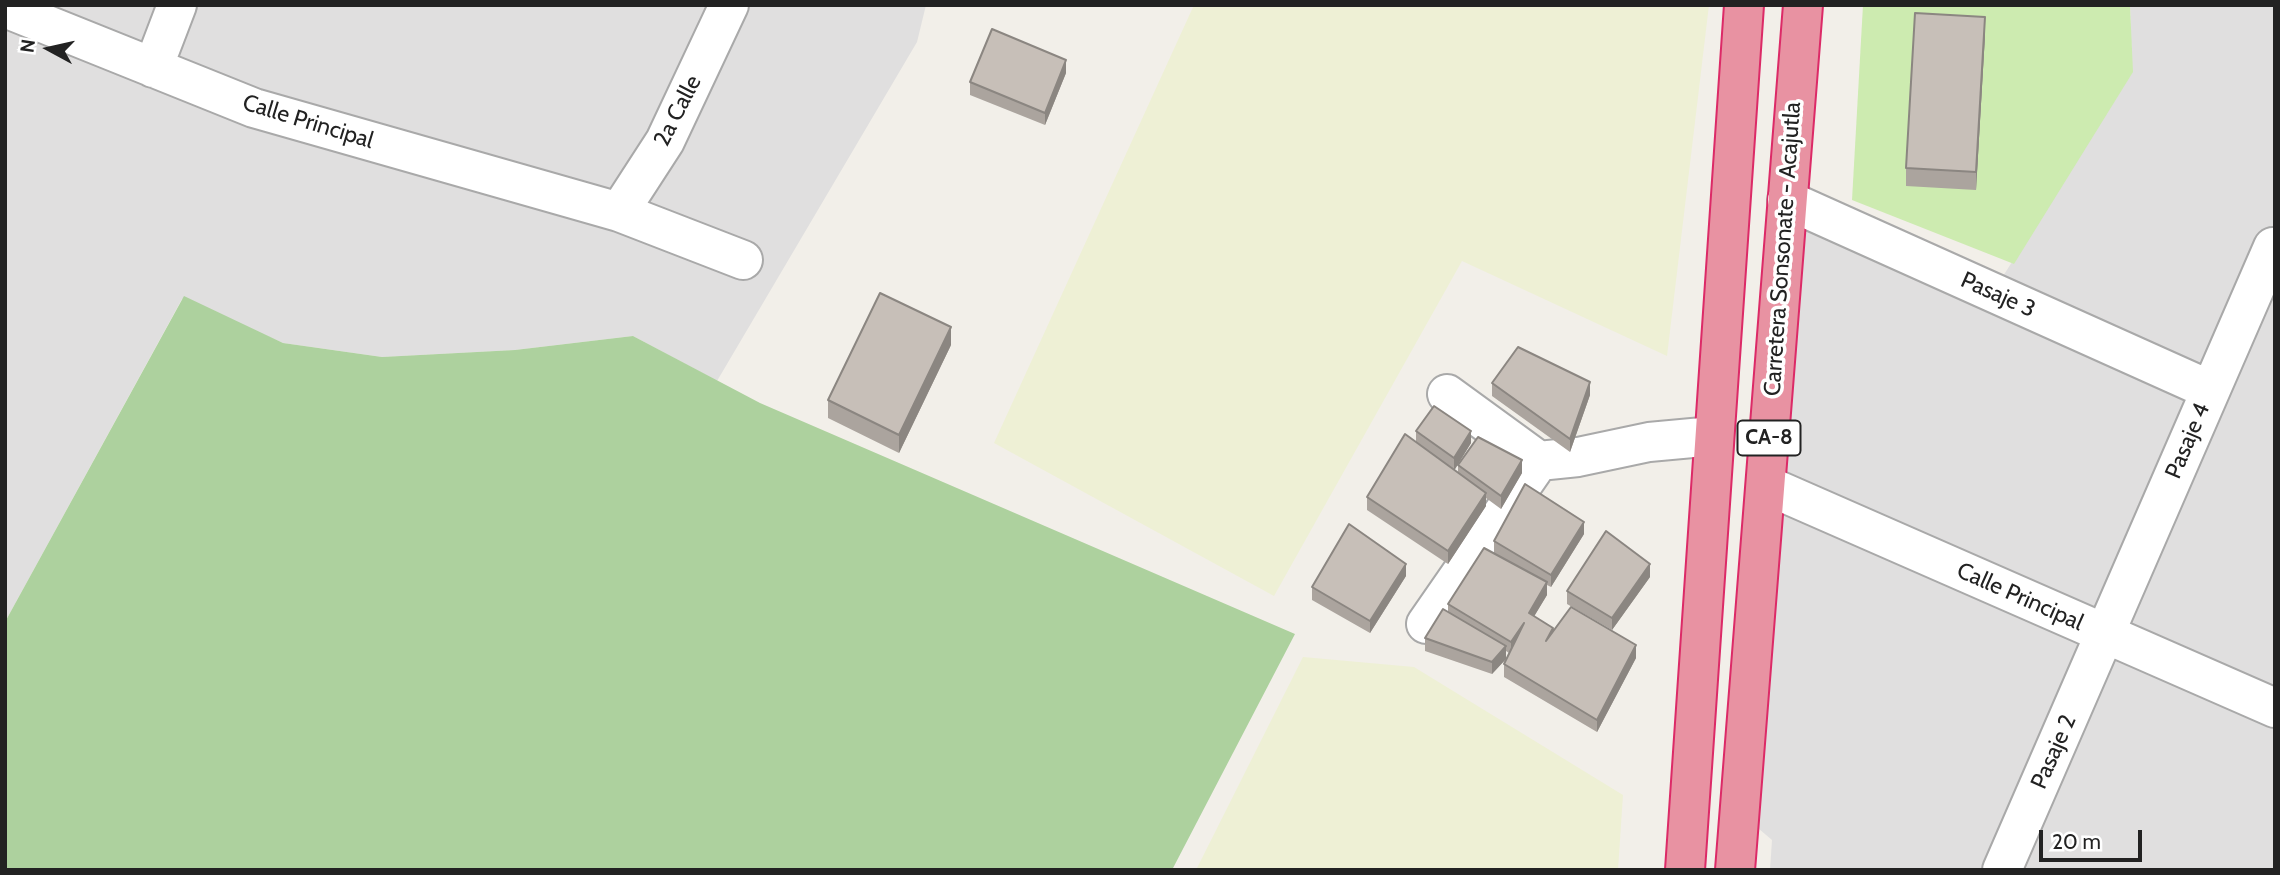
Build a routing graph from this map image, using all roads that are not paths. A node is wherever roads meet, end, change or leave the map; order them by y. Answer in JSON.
{"nodes":[{"id":1,"x":177,"y":5,"type":"edge"},
{"id":2,"x":729,"y":5,"type":"edge"},
{"id":3,"x":1744,"y":5,"type":"edge"},
{"id":4,"x":1803,"y":5,"type":"edge"},
{"id":5,"x":5,"y":8,"type":"edge"},
{"id":6,"x":153,"y":68,"type":"junction"},
{"id":7,"x":1787,"y":200,"type":"junction"},
{"id":8,"x":619,"y":212,"type":"junction"},
{"id":9,"x":2273,"y":247,"type":"dead end"},
{"id":10,"x":743,"y":260,"type":"dead end"},
{"id":11,"x":2210,"y":390,"type":"junction"},
{"id":12,"x":1447,"y":394,"type":"dead end"},
{"id":13,"x":1714,"y":436,"type":"junction"},
{"id":14,"x":1539,"y":461,"type":"junction"},
{"id":15,"x":1766,"y":485,"type":"junction"},
{"id":16,"x":1426,"y":624,"type":"dead end"},
{"id":17,"x":2105,"y":635,"type":"junction"},
{"id":18,"x":2275,"y":708,"type":"edge"},
{"id":19,"x":1685,"y":870,"type":"edge"},
{"id":20,"x":1735,"y":870,"type":"edge"},
{"id":21,"x":2002,"y":870,"type":"edge"}],
"edges":[{"from":1,"to":6,"type":"street"},
{"from":2,"to":8,"type":"street","name":"2a Calle"},
{"from":3,"to":13,"type":"highway"},
{"from":4,"to":7,"type":"highway","name":"Carretera Sonsonate - Acajutla","number":"CA-8"},
{"from":5,"to":6,"type":"street","name":"Calle Principal"},
{"from":6,"to":8,"type":"street","name":"Calle Principal"},
{"from":7,"to":11,"type":"street","name":"Pasaje 3"},
{"from":7,"to":15,"type":"highway","name":"Carretera Sonsonate - Acajutla","number":"CA-8"},
{"from":8,"to":10,"type":"street","name":"Calle Principal"},
{"from":9,"to":11,"type":"street","name":"Pasaje 4"},
{"from":11,"to":17,"type":"street","name":"Pasaje 4"},
{"from":12,"to":14,"type":"street"},
{"from":13,"to":14,"type":"street"},
{"from":13,"to":19,"type":"highway"},
{"from":14,"to":16,"type":"street"},
{"from":15,"to":17,"type":"street","name":"Calle Principal"},
{"from":15,"to":20,"type":"highway","name":"Carretera Sonsonate - Acajutla","number":"CA-8"},
{"from":17,"to":18,"type":"street","name":"Calle Principal"},
{"from":17,"to":21,"type":"street","name":"Pasaje 2"}]}
